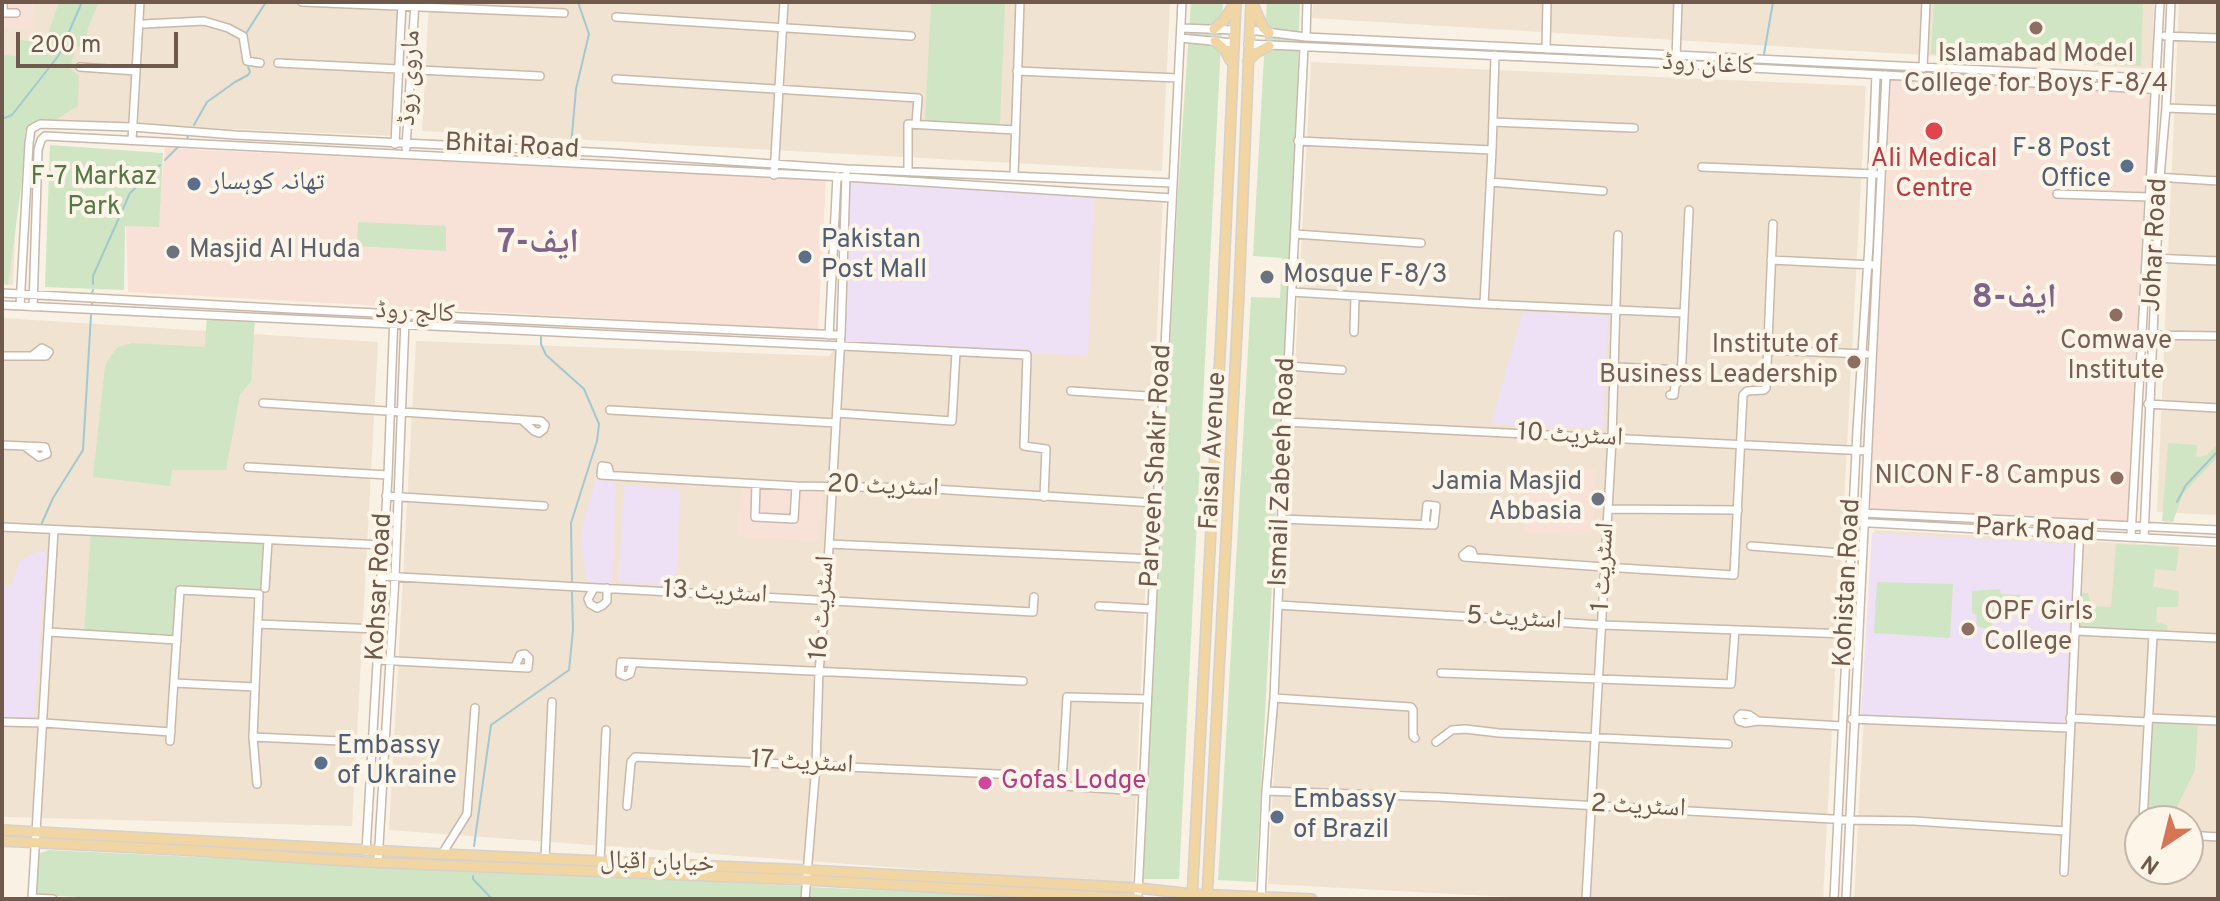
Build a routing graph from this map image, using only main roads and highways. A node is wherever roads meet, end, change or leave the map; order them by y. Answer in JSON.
{"nodes":[{"id":1,"x":1235,"y":2,"type":"edge"},
{"id":2,"x":1251,"y":2,"type":"edge"},
{"id":3,"x":1214,"y":29,"type":"road end"},
{"id":4,"x":1269,"y":33,"type":"road end"},
{"id":5,"x":1215,"y":41,"type":"road end"},
{"id":6,"x":1269,"y":46,"type":"road end"},
{"id":7,"x":1248,"y":61,"type":"junction"},
{"id":8,"x":1232,"y":67,"type":"junction"},
{"id":9,"x":1223,"y":292,"type":"junction"},
{"id":10,"x":1239,"y":293,"type":"junction"},
{"id":11,"x":1238,"y":315,"type":"junction"},
{"id":12,"x":1222,"y":316,"type":"junction"},
{"id":13,"x":2,"y":830,"type":"edge"},
{"id":14,"x":2,"y":841,"type":"edge"},
{"id":15,"x":1194,"y":860,"type":"junction"},
{"id":16,"x":1209,"y":863,"type":"junction"},
{"id":17,"x":806,"y":875,"type":"junction"},
{"id":18,"x":1165,"y":892,"type":"junction"},
{"id":19,"x":1138,"y":895,"type":"edge"},
{"id":20,"x":1229,"y":896,"type":"junction"},
{"id":21,"x":1192,"y":897,"type":"edge"},
{"id":22,"x":1208,"y":897,"type":"edge"},
{"id":23,"x":1261,"y":898,"type":"edge"},
{"id":24,"x":1312,"y":899,"type":"edge"}],
"edges":[{"from":1,"to":3,"type":"main road"},
{"from":1,"to":8,"type":"main road","name":"Faisal Avenue"},
{"from":2,"to":4,"type":"main road"},
{"from":2,"to":7,"type":"main road","name":"Faisal Avenue"},
{"from":5,"to":8,"type":"main road"},
{"from":6,"to":7,"type":"main road"},
{"from":7,"to":10,"type":"main road","name":"Faisal Avenue"},
{"from":8,"to":9,"type":"main road","name":"Faisal Avenue"},
{"from":9,"to":10,"type":"main road"},
{"from":9,"to":12,"type":"main road","name":"Faisal Avenue"},
{"from":10,"to":11,"type":"main road","name":"Faisal Avenue"},
{"from":11,"to":12,"type":"main road"},
{"from":11,"to":16,"type":"main road","name":"Faisal Avenue"},
{"from":12,"to":15,"type":"main road","name":"Faisal Avenue"},
{"from":13,"to":17,"type":"main road","name":"خیابان اقبال"},
{"from":14,"to":17,"type":"main road","name":"خیابان اقبال"},
{"from":15,"to":18,"type":"main road"},
{"from":15,"to":21,"type":"main road","name":"Faisal Avenue"},
{"from":16,"to":20,"type":"main road"},
{"from":16,"to":22,"type":"main road","name":"Faisal Avenue"},
{"from":17,"to":19,"type":"main road","name":"خیابان اقبال"},
{"from":18,"to":19,"type":"main road","name":"خیابان اقبال"},
{"from":18,"to":21,"type":"main road","name":"خیابان اقبال"},
{"from":20,"to":22,"type":"main road","name":"خیابان اقبال"},
{"from":20,"to":23,"type":"main road","name":"خیابان اقبال"},
{"from":21,"to":22,"type":"main road","name":"خیابان اقبال"},
{"from":23,"to":24,"type":"main road","name":"خیابان اقبال"}]}
